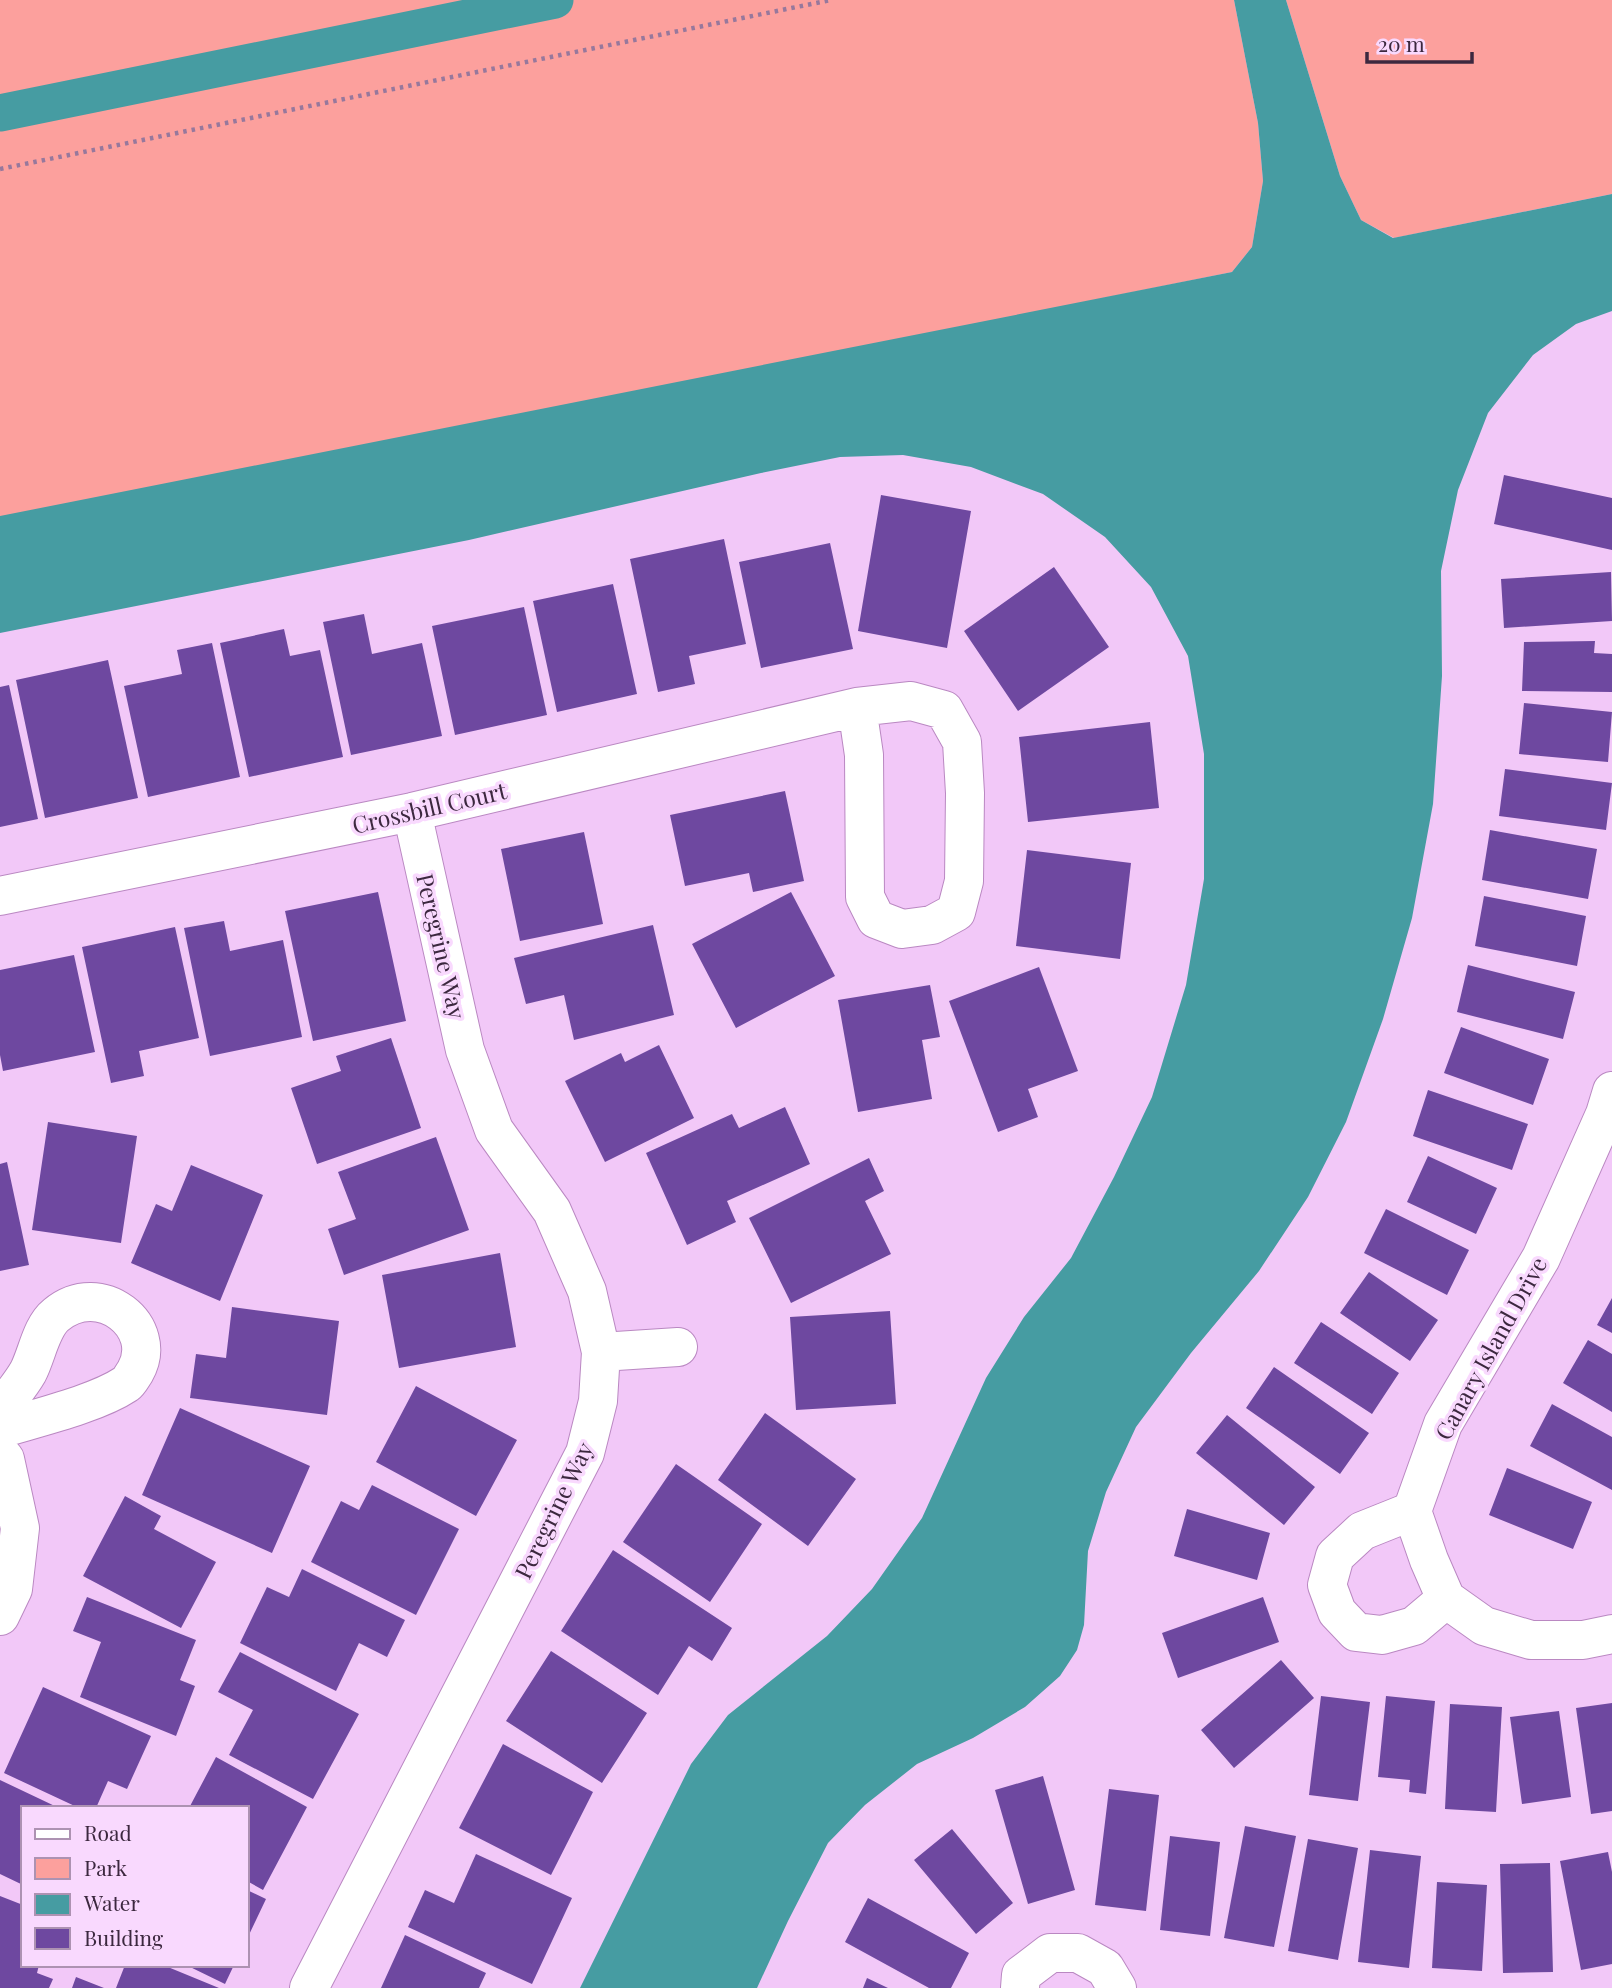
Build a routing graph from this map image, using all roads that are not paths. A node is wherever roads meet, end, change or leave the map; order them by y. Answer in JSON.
{"nodes":[{"id":1,"x":857,"y":707,"type":"junction"},
{"id":2,"x":412,"y":812,"type":"junction"},
{"id":3,"x":0,"y":896,"type":"edge"},
{"id":4,"x":1612,"y":1091,"type":"edge"},
{"id":5,"x":678,"y":1347,"type":"dead end"},
{"id":6,"x":601,"y":1352,"type":"junction"},
{"id":7,"x":0,"y":1411,"type":"edge"},
{"id":8,"x":0,"y":1429,"type":"edge"},
{"id":9,"x":0,"y":1453,"type":"edge"},
{"id":10,"x":1412,"y":1511,"type":"junction"},
{"id":11,"x":1446,"y":1599,"type":"junction"},
{"id":12,"x":0,"y":1616,"type":"edge"},
{"id":13,"x":1612,"y":1634,"type":"edge"},
{"id":14,"x":309,"y":1988,"type":"edge"},
{"id":15,"x":1020,"y":1988,"type":"edge"},
{"id":16,"x":1116,"y":1988,"type":"edge"}],
"edges":[{"from":1,"to":1,"type":"street","name":"Crossbill Court"},
{"from":1,"to":2,"type":"street","name":"Crossbill Court"},
{"from":2,"to":3,"type":"street","name":"Crossbill Court"},
{"from":2,"to":6,"type":"street","name":"Peregrine Way"},
{"from":4,"to":10,"type":"street","name":"Canary Island Drive"},
{"from":5,"to":6,"type":"street"},
{"from":6,"to":14,"type":"street","name":"Peregrine Way"},
{"from":7,"to":8,"type":"street"},
{"from":9,"to":12,"type":"street"},
{"from":10,"to":11,"type":"street"},
{"from":10,"to":11,"type":"street"},
{"from":11,"to":13,"type":"street"},
{"from":15,"to":16,"type":"street"}]}
